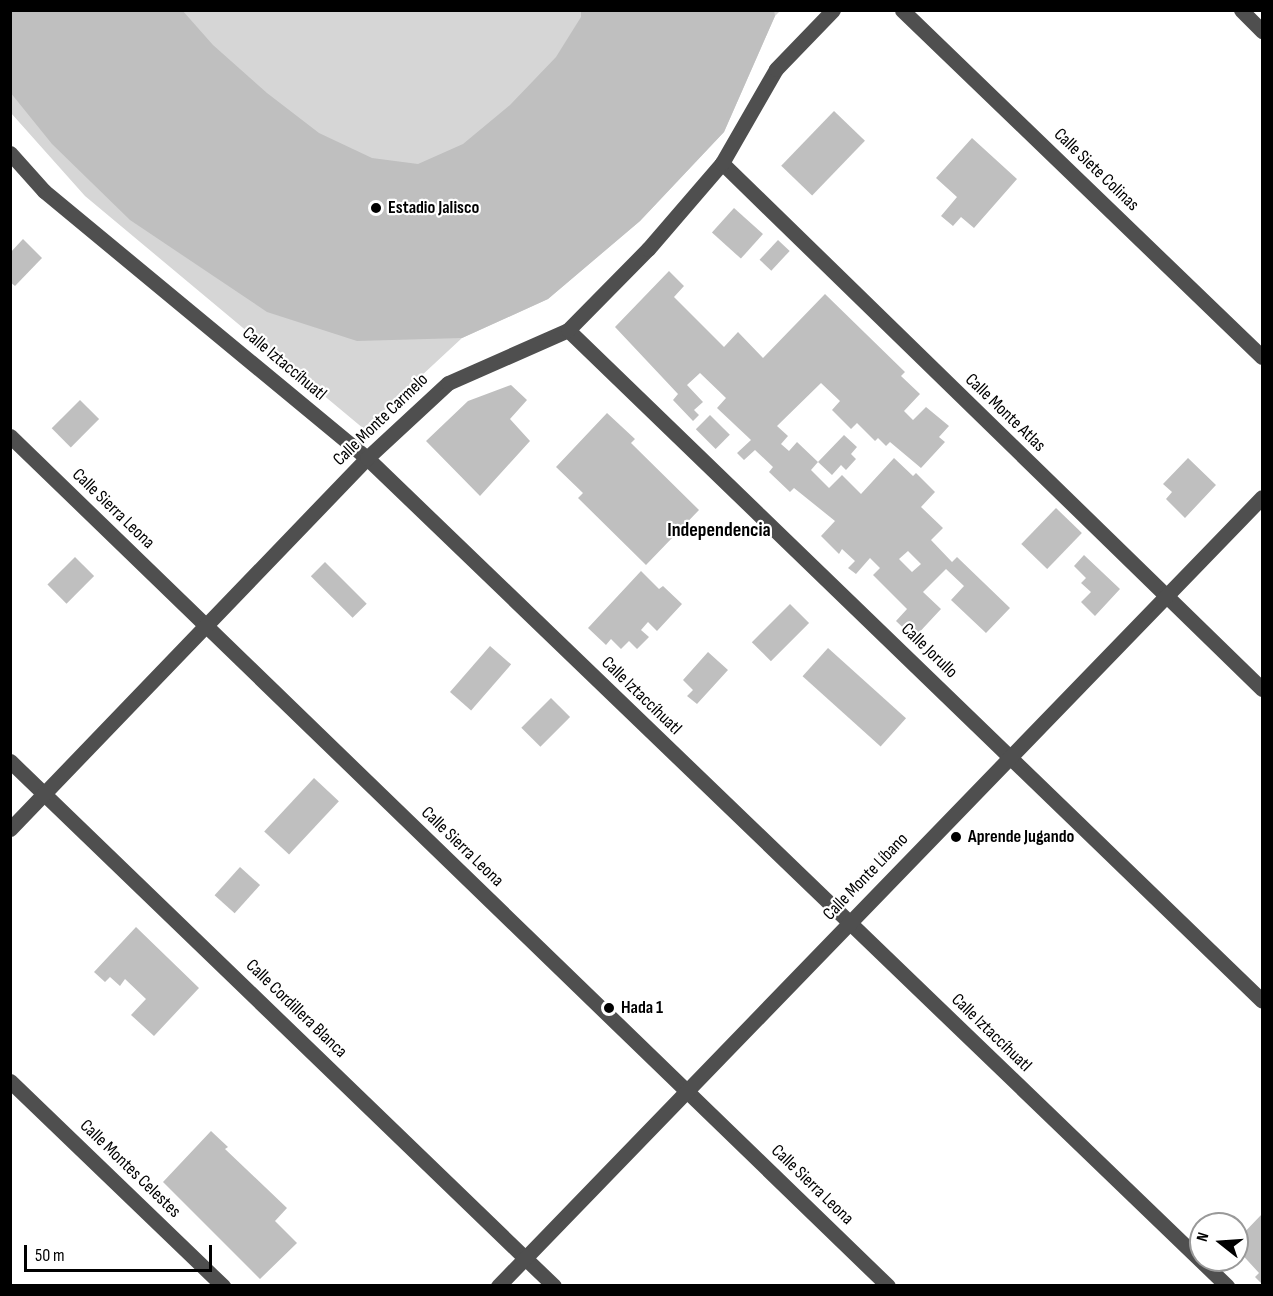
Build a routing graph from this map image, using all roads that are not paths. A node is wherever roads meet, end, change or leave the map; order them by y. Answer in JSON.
{"nodes":[{"id":1,"x":833,"y":10,"type":"edge"},
{"id":2,"x":902,"y":10,"type":"edge"},
{"id":3,"x":1241,"y":10,"type":"edge"},
{"id":4,"x":1263,"y":31,"type":"edge"},
{"id":5,"x":10,"y":153,"type":"edge"},
{"id":6,"x":722,"y":163,"type":"junction"},
{"id":7,"x":568,"y":330,"type":"junction"},
{"id":8,"x":1263,"y":357,"type":"edge"},
{"id":9,"x":10,"y":436,"type":"edge"},
{"id":10,"x":367,"y":458,"type":"junction"},
{"id":11,"x":1263,"y":497,"type":"edge"},
{"id":12,"x":1165,"y":597,"type":"junction"},
{"id":13,"x":205,"y":625,"type":"junction"},
{"id":14,"x":1263,"y":689,"type":"edge"},
{"id":15,"x":1010,"y":757,"type":"junction"},
{"id":16,"x":10,"y":761,"type":"edge"},
{"id":17,"x":44,"y":794,"type":"junction"},
{"id":18,"x":10,"y":829,"type":"edge"},
{"id":19,"x":848,"y":924,"type":"junction"},
{"id":20,"x":1263,"y":1001,"type":"edge"},
{"id":21,"x":10,"y":1082,"type":"edge"},
{"id":22,"x":687,"y":1091,"type":"junction"},
{"id":23,"x":525,"y":1258,"type":"junction"},
{"id":24,"x":223,"y":1286,"type":"edge"},
{"id":25,"x":498,"y":1286,"type":"edge"},
{"id":26,"x":554,"y":1286,"type":"edge"},
{"id":27,"x":888,"y":1286,"type":"edge"},
{"id":28,"x":1227,"y":1286,"type":"edge"}],
"edges":[{"from":1,"to":6,"type":"street","name":"Calle Monte Carmelo"},
{"from":2,"to":8,"type":"street","name":"Calle Siete Colinas"},
{"from":3,"to":4,"type":"street"},
{"from":5,"to":10,"type":"street","name":"Calle Iztaccíhuatl"},
{"from":6,"to":7,"type":"street","name":"Calle Monte Carmelo"},
{"from":6,"to":12,"type":"street","name":"Calle Monte Atlas"},
{"from":7,"to":10,"type":"street","name":"Calle Monte Carmelo"},
{"from":7,"to":15,"type":"street","name":"Calle Jorullo"},
{"from":9,"to":13,"type":"street","name":"Calle Sierra Leona"},
{"from":10,"to":13,"type":"street","name":"Calle Monte Carmelo"},
{"from":10,"to":19,"type":"street","name":"Calle Iztaccíhuatl"},
{"from":11,"to":12,"type":"street","name":"Calle Monte Líbano"},
{"from":12,"to":14,"type":"street","name":"Calle Monte Atlas"},
{"from":12,"to":15,"type":"street","name":"Calle Monte Líbano"},
{"from":13,"to":17,"type":"street","name":"Calle Monte Carmelo"},
{"from":13,"to":22,"type":"street","name":"Calle Sierra Leona"},
{"from":15,"to":19,"type":"street","name":"Calle Monte Líbano"},
{"from":15,"to":20,"type":"street","name":"Calle Jorullo"},
{"from":16,"to":17,"type":"street","name":"Calle Cordillera Blanca"},
{"from":17,"to":18,"type":"street","name":"Calle Monte Carmelo"},
{"from":17,"to":23,"type":"street","name":"Calle Cordillera Blanca"},
{"from":19,"to":22,"type":"street","name":"Calle Monte Líbano"},
{"from":19,"to":28,"type":"street","name":"Calle Iztaccíhuatl"},
{"from":21,"to":24,"type":"street","name":"Calle Montes Celestes"},
{"from":22,"to":23,"type":"street","name":"Calle Monte Líbano"},
{"from":22,"to":27,"type":"street","name":"Calle Sierra Leona"},
{"from":23,"to":25,"type":"street","name":"Calle Monte Líbano"},
{"from":23,"to":26,"type":"street","name":"Calle Cordillera Blanca"}]}
